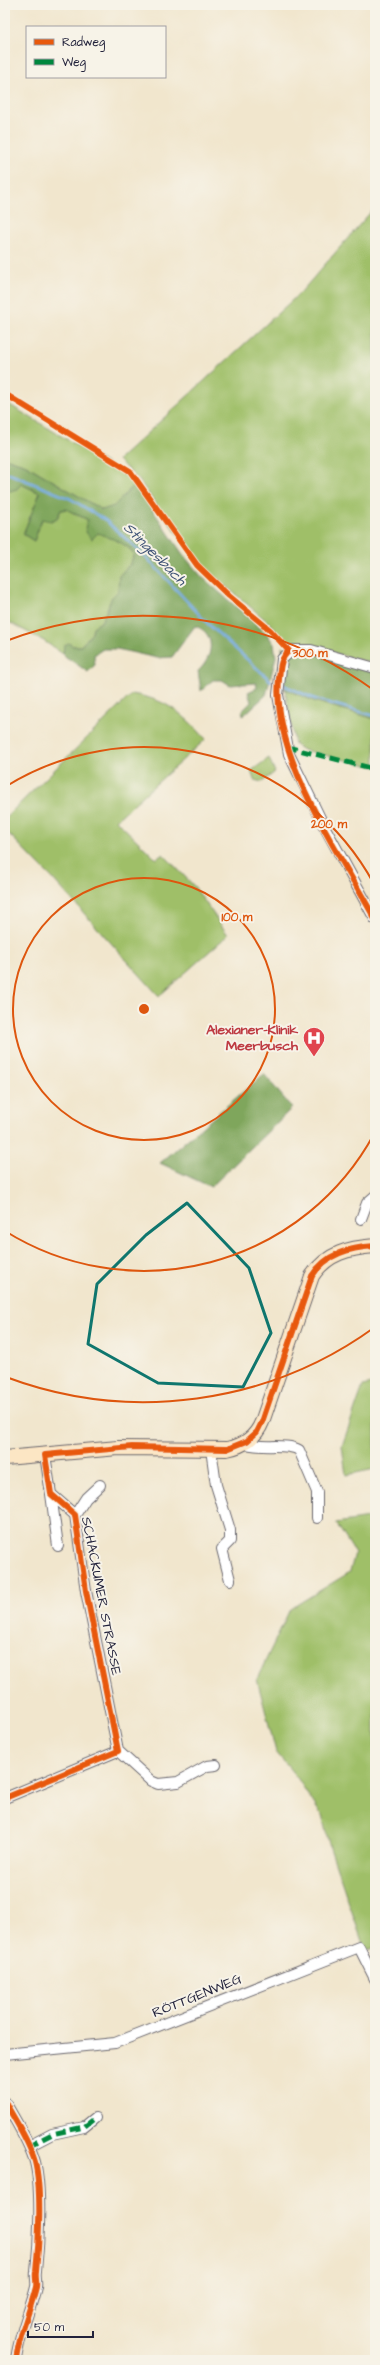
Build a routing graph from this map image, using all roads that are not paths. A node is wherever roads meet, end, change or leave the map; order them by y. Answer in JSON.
{"nodes":[{"id":1,"x":375,"y":668,"type":"edge"},
{"id":2,"x":375,"y":919,"type":"edge"},
{"id":3,"x":375,"y":1196,"type":"edge"},
{"id":4,"x":361,"y":1219,"type":"dead end"},
{"id":5,"x":375,"y":1246,"type":"edge"},
{"id":6,"x":243,"y":1443,"type":"junction"},
{"id":7,"x":211,"y":1449,"type":"junction"},
{"id":8,"x":45,"y":1455,"type":"junction"},
{"id":9,"x":5,"y":1458,"type":"edge"},
{"id":10,"x":100,"y":1485,"type":"dead end"},
{"id":11,"x":51,"y":1494,"type":"junction"},
{"id":12,"x":75,"y":1515,"type":"junction"},
{"id":13,"x":317,"y":1518,"type":"dead end"},
{"id":14,"x":58,"y":1546,"type":"dead end"},
{"id":15,"x":230,"y":1580,"type":"dead end"},
{"id":16,"x":118,"y":1751,"type":"junction"},
{"id":17,"x":216,"y":1765,"type":"dead end"},
{"id":18,"x":5,"y":1798,"type":"edge"},
{"id":19,"x":375,"y":1979,"type":"edge"},
{"id":20,"x":5,"y":2054,"type":"edge"},
{"id":21,"x":5,"y":2102,"type":"edge"},
{"id":22,"x":95,"y":2118,"type":"dead end"},
{"id":23,"x":29,"y":2146,"type":"junction"},
{"id":24,"x":16,"y":2360,"type":"edge"}],
"edges":[{"from":1,"to":2,"type":"street"},
{"from":3,"to":4,"type":"street"},
{"from":5,"to":6,"type":"main road"},
{"from":6,"to":7,"type":"main road"},
{"from":6,"to":13,"type":"street"},
{"from":7,"to":8,"type":"main road"},
{"from":7,"to":15,"type":"street"},
{"from":8,"to":9,"type":"main road"},
{"from":8,"to":11,"type":"street"},
{"from":10,"to":12,"type":"street","name":"SCHACKUMER STRASSE"},
{"from":11,"to":12,"type":"street","name":"SCHACKUMER STRASSE"},
{"from":11,"to":14,"type":"street"},
{"from":12,"to":16,"type":"street","name":"SCHACKUMER STRASSE"},
{"from":16,"to":17,"type":"street"},
{"from":16,"to":18,"type":"street"},
{"from":19,"to":20,"type":"street","name":"RÖTTGENWEG"},
{"from":21,"to":23,"type":"street"},
{"from":22,"to":23,"type":"street"},
{"from":23,"to":24,"type":"street"}]}
